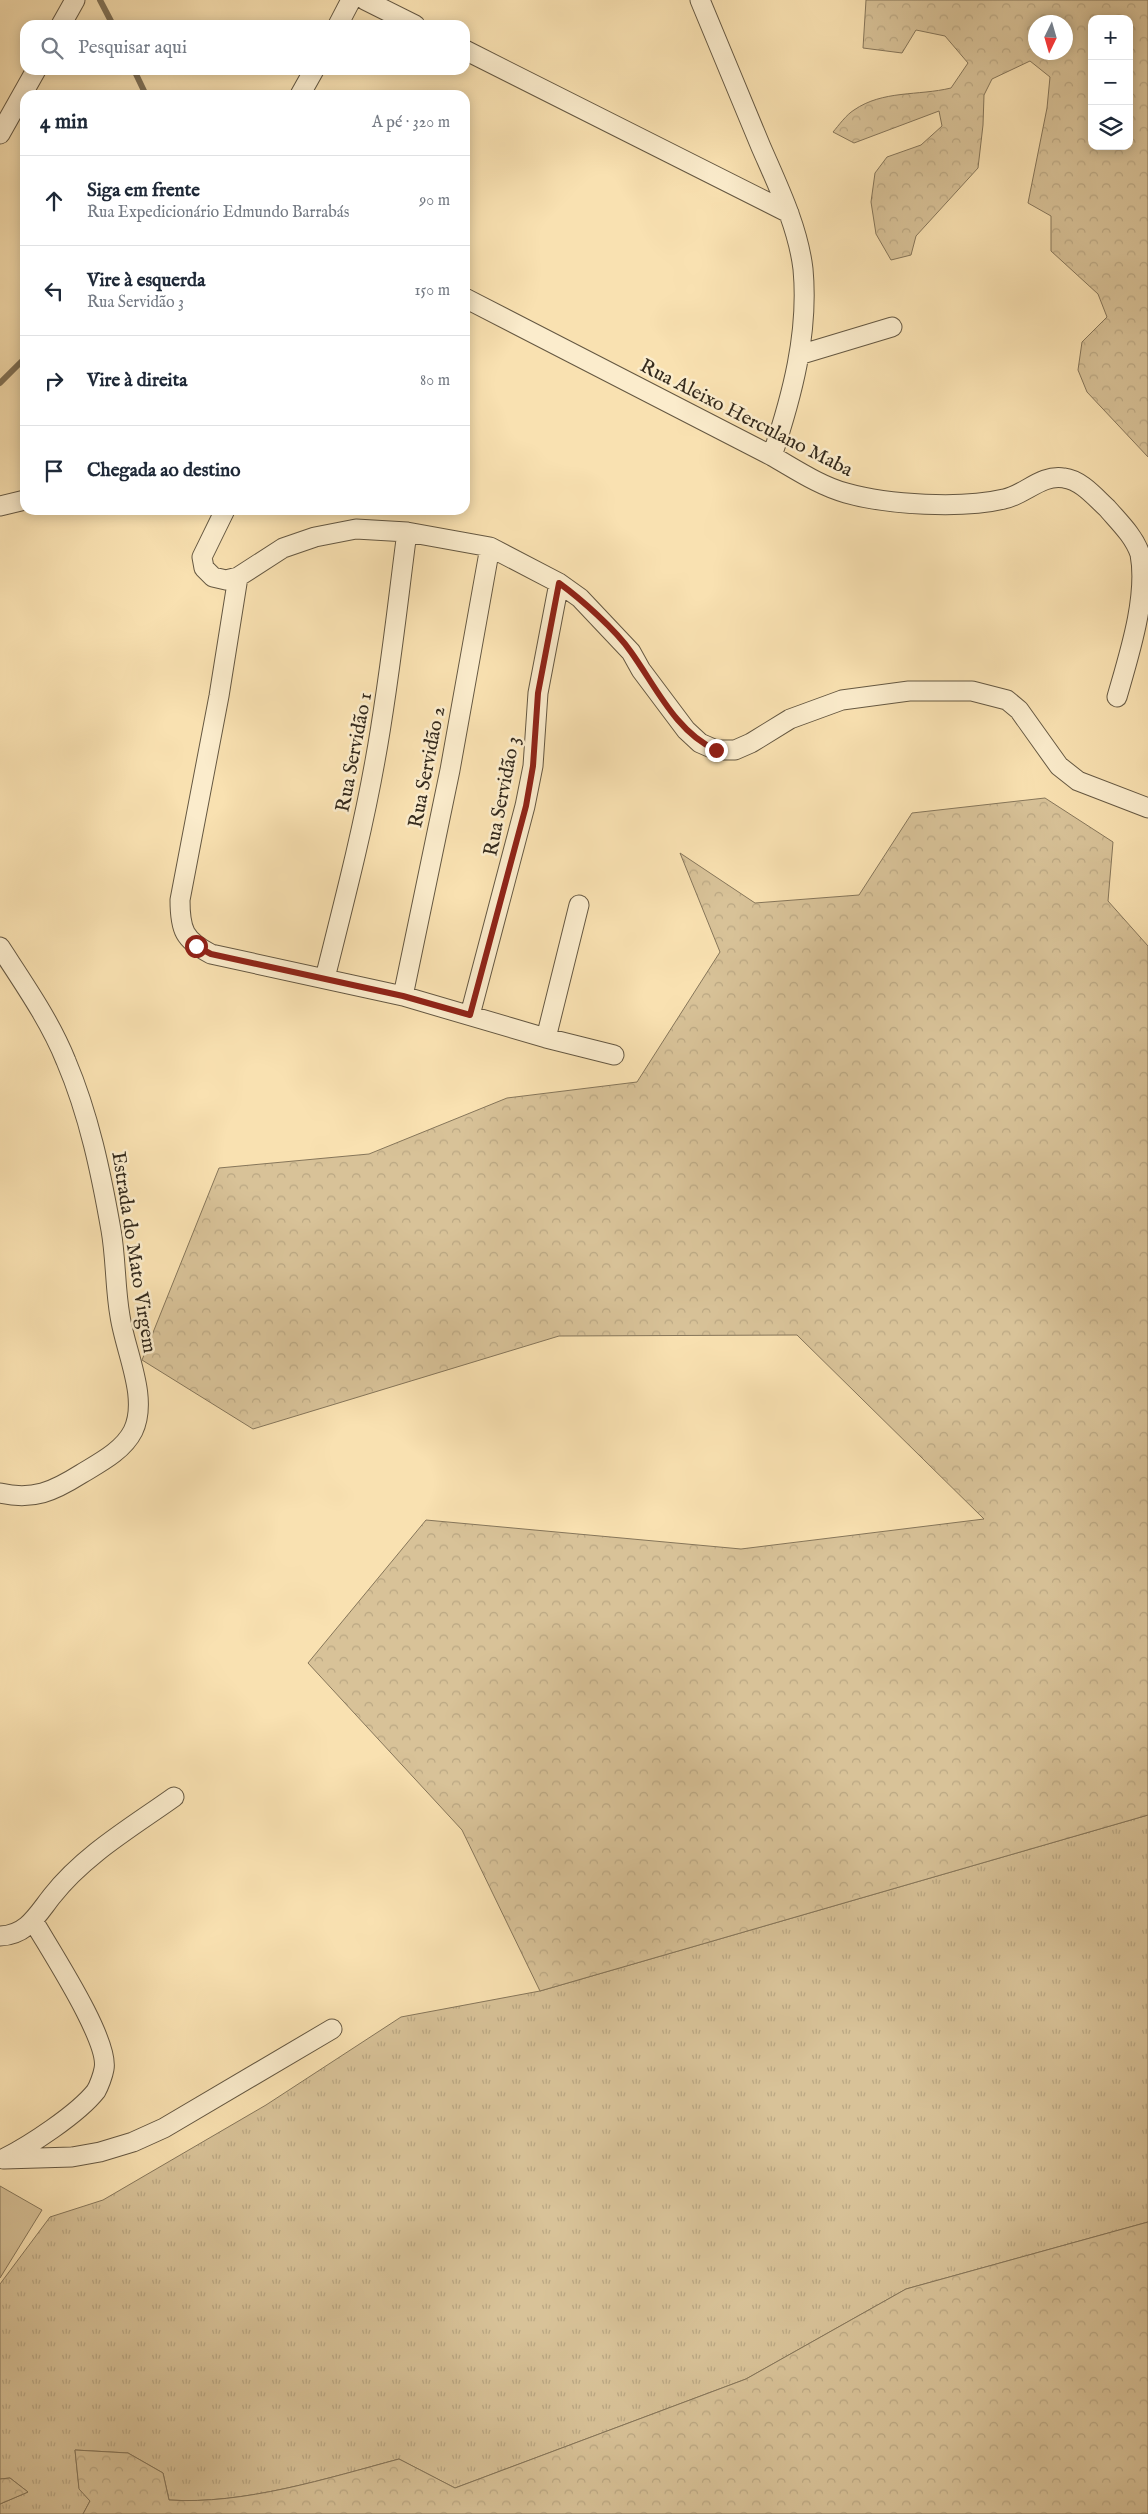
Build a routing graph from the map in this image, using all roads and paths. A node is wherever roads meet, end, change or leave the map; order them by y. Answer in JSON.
{"nodes":[{"id":1,"x":75,"y":0,"type":"edge"},
{"id":2,"x":351,"y":0,"type":"edge"},
{"id":3,"x":365,"y":0,"type":"edge"},
{"id":4,"x":700,"y":0,"type":"edge"},
{"id":5,"x":64,"y":20,"type":"edge"},
{"id":6,"x":341,"y":20,"type":"edge"},
{"id":7,"x":405,"y":20,"type":"edge"},
{"id":8,"x":470,"y":52,"type":"edge"},
{"id":9,"x":33,"y":75,"type":"edge"},
{"id":10,"x":311,"y":75,"type":"edge"},
{"id":11,"x":25,"y":90,"type":"edge"},
{"id":12,"x":303,"y":90,"type":"edge"},
{"id":13,"x":20,"y":98,"type":"edge"},
{"id":14,"x":0,"y":134,"type":"edge"},
{"id":15,"x":789,"y":212,"type":"junction"},
{"id":16,"x":470,"y":301,"type":"edge"},
{"id":17,"x":892,"y":327,"type":"dead end"},
{"id":18,"x":799,"y":356,"type":"junction"},
{"id":19,"x":772,"y":456,"type":"junction"},
{"id":20,"x":20,"y":501,"type":"edge"},
{"id":21,"x":0,"y":506,"type":"edge"},
{"id":22,"x":222,"y":515,"type":"edge"},
{"id":23,"x":407,"y":532,"type":"junction"},
{"id":24,"x":490,"y":547,"type":"junction"},
{"id":25,"x":238,"y":577,"type":"junction"},
{"id":26,"x":559,"y":583,"type":"junction"},
{"id":27,"x":1117,"y":697,"type":"dead end"},
{"id":28,"x":1148,"y":808,"type":"edge"},
{"id":29,"x":579,"y":905,"type":"dead end"},
{"id":30,"x":0,"y":947,"type":"edge"},
{"id":31,"x":325,"y":978,"type":"junction"},
{"id":32,"x":403,"y":996,"type":"junction"},
{"id":33,"x":470,"y":1015,"type":"junction"},
{"id":34,"x":546,"y":1038,"type":"junction"},
{"id":35,"x":614,"y":1055,"type":"dead end"},
{"id":36,"x":0,"y":1493,"type":"edge"},
{"id":37,"x":174,"y":1797,"type":"dead end"},
{"id":38,"x":34,"y":1922,"type":"junction"},
{"id":39,"x":0,"y":1936,"type":"edge"},
{"id":40,"x":332,"y":2029,"type":"dead end"},
{"id":41,"x":2,"y":2159,"type":"edge"}],
"edges":[{"from":1,"to":5,"type":"street"},
{"from":2,"to":6,"type":"street"},
{"from":3,"to":7,"type":"street"},
{"from":4,"to":15,"type":"street"},
{"from":8,"to":15,"type":"street"},
{"from":9,"to":11,"type":"street"},
{"from":10,"to":12,"type":"street"},
{"from":13,"to":14,"type":"street"},
{"from":15,"to":18,"type":"street"},
{"from":16,"to":19,"type":"street","name":"Rua Aleixo Herculano Maba"},
{"from":17,"to":18,"type":"street"},
{"from":18,"to":19,"type":"street"},
{"from":19,"to":27,"type":"street","name":"Rua Aleixo Herculano Maba"},
{"from":20,"to":21,"type":"street"},
{"from":22,"to":25,"type":"street"},
{"from":23,"to":24,"type":"street"},
{"from":23,"to":25,"type":"street"},
{"from":23,"to":31,"type":"street","name":"Rua Servidão 1"},
{"from":24,"to":26,"type":"street"},
{"from":24,"to":32,"type":"street","name":"Rua Servidão 2"},
{"from":25,"to":31,"type":"street"},
{"from":26,"to":28,"type":"street"},
{"from":26,"to":33,"type":"street","name":"Rua Servidão 3"},
{"from":29,"to":34,"type":"street"},
{"from":30,"to":36,"type":"street","name":"Estrada do Mato Virgem"},
{"from":31,"to":32,"type":"street"},
{"from":32,"to":33,"type":"street"},
{"from":33,"to":34,"type":"street"},
{"from":34,"to":35,"type":"street"},
{"from":37,"to":38,"type":"street"},
{"from":38,"to":39,"type":"street"},
{"from":38,"to":41,"type":"street"},
{"from":40,"to":41,"type":"street"}]}
